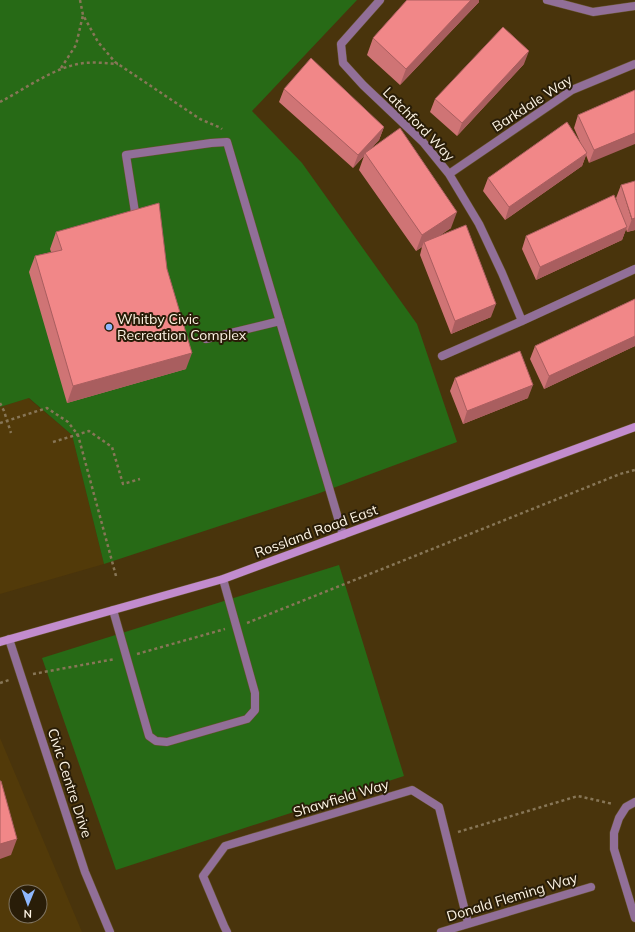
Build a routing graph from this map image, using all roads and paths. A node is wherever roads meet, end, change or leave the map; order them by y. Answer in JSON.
{"nodes":[{"id":1,"x":80,"y":0,"type":"edge"},
{"id":2,"x":380,"y":0,"type":"edge"},
{"id":3,"x":547,"y":1,"type":"edge"},
{"id":4,"x":635,"y":6,"type":"edge"},
{"id":5,"x":84,"y":15,"type":"junction"},
{"id":6,"x":118,"y":64,"type":"junction"},
{"id":7,"x":635,"y":64,"type":"edge"},
{"id":8,"x":61,"y":68,"type":"junction"},
{"id":9,"x":0,"y":102,"type":"edge"},
{"id":10,"x":227,"y":142,"type":"junction"},
{"id":11,"x":449,"y":174,"type":"junction"},
{"id":12,"x":135,"y":212,"type":"edge"},
{"id":13,"x":635,"y":269,"type":"edge"},
{"id":14,"x":522,"y":321,"type":"junction"},
{"id":15,"x":280,"y":322,"type":"junction"},
{"id":16,"x":206,"y":339,"type":"dead end"},
{"id":17,"x":442,"y":356,"type":"dead end"},
{"id":18,"x":0,"y":403,"type":"edge"},
{"id":19,"x":7,"y":420,"type":"junction"},
{"id":20,"x":0,"y":422,"type":"edge"},
{"id":21,"x":635,"y":427,"type":"edge"},
{"id":22,"x":11,"y":433,"type":"dead end"},
{"id":23,"x":78,"y":435,"type":"junction"},
{"id":24,"x":53,"y":442,"type":"dead end"},
{"id":25,"x":635,"y":470,"type":"edge"},
{"id":26,"x":140,"y":479,"type":"dead end"},
{"id":27,"x":343,"y":535,"type":"junction"},
{"id":28,"x":116,"y":576,"type":"dead end"},
{"id":29,"x":223,"y":579,"type":"junction"},
{"id":30,"x":112,"y":610,"type":"junction"},
{"id":31,"x":236,"y":626,"type":"junction"},
{"id":32,"x":9,"y":639,"type":"junction"},
{"id":33,"x":0,"y":642,"type":"edge"},
{"id":34,"x":126,"y":657,"type":"junction"},
{"id":35,"x":22,"y":676,"type":"junction"},
{"id":36,"x":635,"y":802,"type":"edge"},
{"id":37,"x":626,"y":807,"type":"junction"},
{"id":38,"x":446,"y":835,"type":"junction"},
{"id":39,"x":591,"y":886,"type":"dead end"},
{"id":40,"x":635,"y":918,"type":"edge"},
{"id":41,"x":468,"y":923,"type":"junction"},
{"id":42,"x":110,"y":932,"type":"edge"},
{"id":43,"x":227,"y":932,"type":"edge"},
{"id":44,"x":441,"y":932,"type":"edge"}],
"edges":[{"from":1,"to":5,"type":"path"},
{"from":2,"to":11,"type":"street","name":"Latchford Way"},
{"from":3,"to":4,"type":"street"},
{"from":5,"to":6,"type":"path"},
{"from":5,"to":8,"type":"path"},
{"from":6,"to":8,"type":"path"},
{"from":6,"to":10,"type":"path"},
{"from":7,"to":11,"type":"street","name":"Barkdale Way"},
{"from":8,"to":9,"type":"path"},
{"from":10,"to":12,"type":"street"},
{"from":10,"to":15,"type":"street"},
{"from":11,"to":14,"type":"street","name":"Latchford Way"},
{"from":13,"to":14,"type":"street"},
{"from":14,"to":17,"type":"street"},
{"from":15,"to":16,"type":"street"},
{"from":15,"to":27,"type":"street"},
{"from":18,"to":19,"type":"path"},
{"from":19,"to":20,"type":"path"},
{"from":19,"to":22,"type":"path"},
{"from":19,"to":23,"type":"path"},
{"from":21,"to":27,"type":"main road","name":"Rossland Road East"},
{"from":23,"to":24,"type":"path"},
{"from":23,"to":26,"type":"path"},
{"from":23,"to":28,"type":"path"},
{"from":25,"to":31,"type":"path"},
{"from":27,"to":29,"type":"main road","name":"Rossland Road East"},
{"from":29,"to":30,"type":"main road","name":"Rossland Road East"},
{"from":29,"to":31,"type":"street"},
{"from":30,"to":32,"type":"main road","name":"Rossland Road East"},
{"from":30,"to":34,"type":"street"},
{"from":31,"to":34,"type":"path"},
{"from":31,"to":34,"type":"street"},
{"from":32,"to":33,"type":"main road","name":"Rossland Road East"},
{"from":32,"to":35,"type":"street","name":"Civic Centre Drive"},
{"from":34,"to":35,"type":"path"},
{"from":35,"to":42,"type":"street","name":"Civic Centre Drive"},
{"from":36,"to":37,"type":"street"},
{"from":37,"to":38,"type":"path"},
{"from":37,"to":40,"type":"street"},
{"from":38,"to":41,"type":"street","name":"Shawfield Way"},
{"from":38,"to":43,"type":"street","name":"Shawfield Way"},
{"from":39,"to":41,"type":"street","name":"Donald Fleming Way"},
{"from":41,"to":44,"type":"street","name":"Donald Fleming Way"}]}
